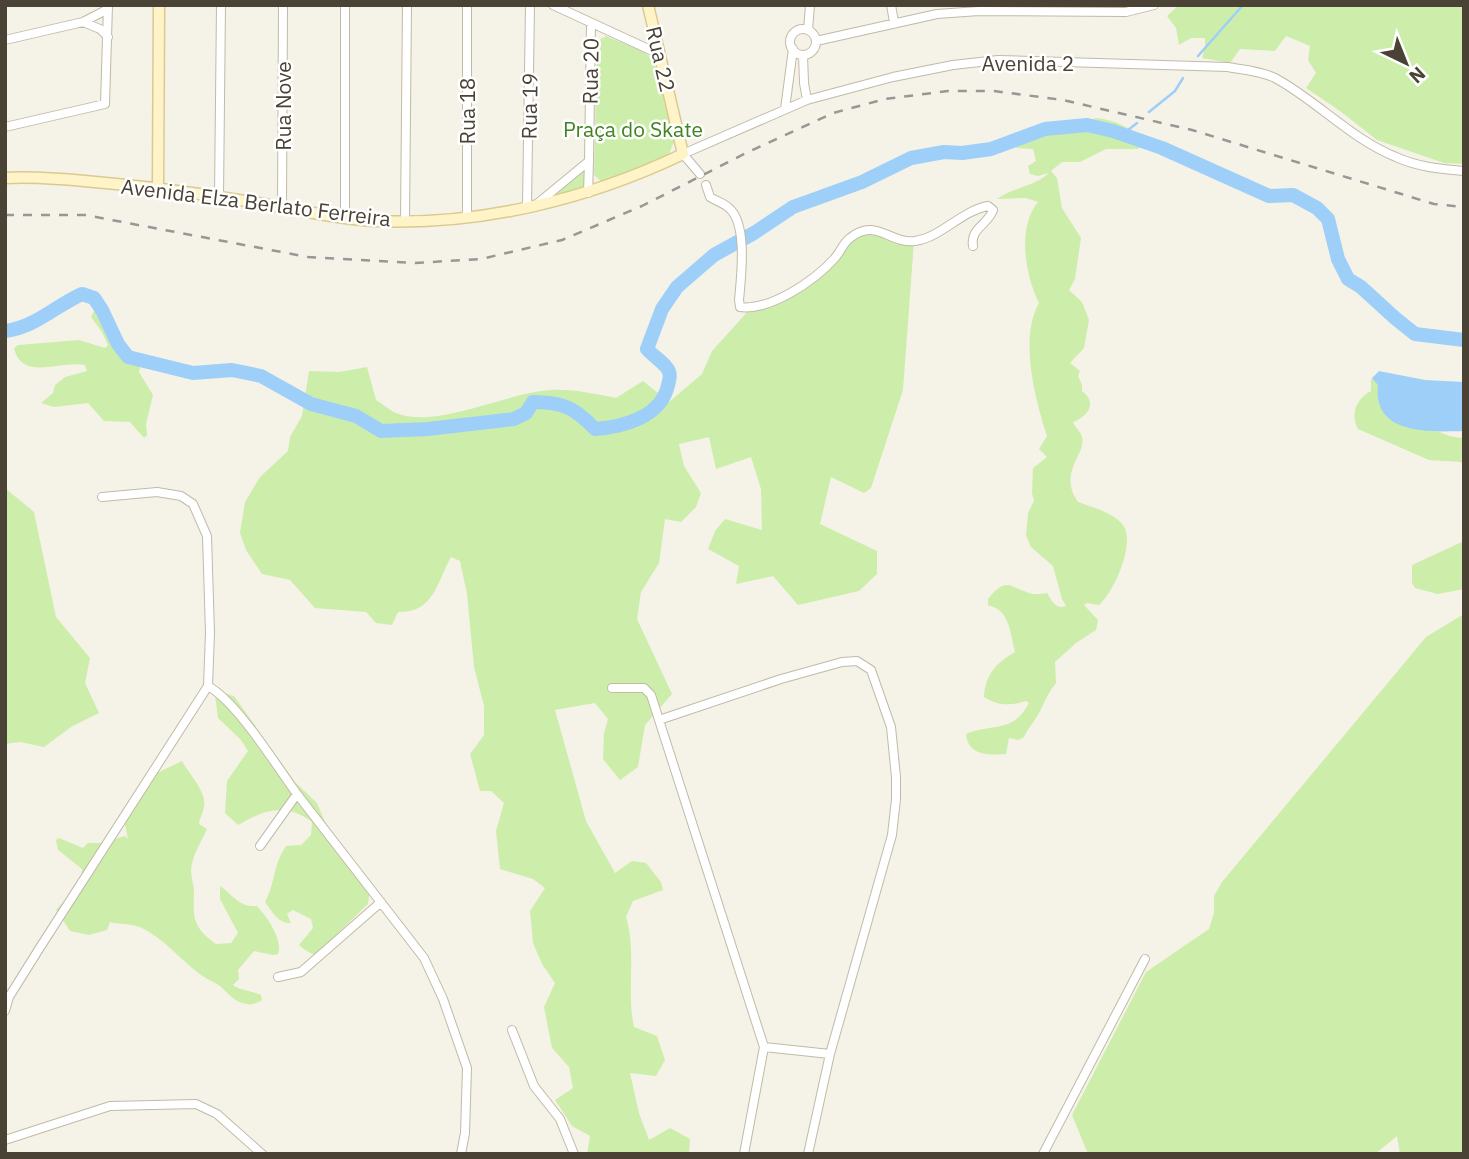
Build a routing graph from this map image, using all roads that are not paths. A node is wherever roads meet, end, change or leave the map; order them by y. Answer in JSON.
{"nodes":[{"id":1,"x":159,"y":5,"type":"edge"},
{"id":2,"x":221,"y":5,"type":"edge"},
{"id":3,"x":283,"y":5,"type":"edge"},
{"id":4,"x":345,"y":5,"type":"edge"},
{"id":5,"x":407,"y":5,"type":"edge"},
{"id":6,"x":467,"y":5,"type":"edge"},
{"id":7,"x":530,"y":5,"type":"edge"},
{"id":8,"x":553,"y":5,"type":"edge"},
{"id":9,"x":648,"y":5,"type":"edge"},
{"id":10,"x":810,"y":5,"type":"edge"},
{"id":11,"x":891,"y":5,"type":"edge"},
{"id":12,"x":1154,"y":5,"type":"edge"},
{"id":13,"x":108,"y":7,"type":"edge"},
{"id":14,"x":1004,"y":8,"type":"edge"},
{"id":15,"x":83,"y":22,"type":"junction"},
{"id":16,"x":894,"y":22,"type":"junction"},
{"id":17,"x":591,"y":23,"type":"junction"},
{"id":18,"x":808,"y":30,"type":"junction"},
{"id":19,"x":108,"y":37,"type":"junction"},
{"id":20,"x":5,"y":40,"type":"edge"},
{"id":21,"x":816,"y":41,"type":"junction"},
{"id":22,"x":793,"y":49,"type":"junction"},
{"id":23,"x":659,"y":54,"type":"junction"},
{"id":24,"x":803,"y":55,"type":"junction"},
{"id":25,"x":807,"y":100,"type":"junction"},
{"id":26,"x":785,"y":109,"type":"junction"},
{"id":27,"x":5,"y":127,"type":"edge"},
{"id":28,"x":683,"y":154,"type":"junction"},
{"id":29,"x":589,"y":161,"type":"junction"},
{"id":30,"x":1464,"y":171,"type":"edge"},
{"id":31,"x":700,"y":174,"type":"dead end"},
{"id":32,"x":5,"y":178,"type":"edge"},
{"id":33,"x":706,"y":185,"type":"dead end"},
{"id":34,"x":158,"y":187,"type":"junction"},
{"id":35,"x":588,"y":193,"type":"junction"},
{"id":36,"x":219,"y":196,"type":"junction"},
{"id":37,"x":533,"y":205,"type":"junction"},
{"id":38,"x":282,"y":207,"type":"junction"},
{"id":39,"x":467,"y":216,"type":"junction"},
{"id":40,"x":345,"y":217,"type":"junction"},
{"id":41,"x":405,"y":220,"type":"junction"},
{"id":42,"x":974,"y":246,"type":"dead end"},
{"id":43,"x":102,"y":496,"type":"dead end"},
{"id":44,"x":208,"y":686,"type":"junction"},
{"id":45,"x":612,"y":688,"type":"dead end"},
{"id":46,"x":659,"y":720,"type":"junction"},
{"id":47,"x":297,"y":794,"type":"junction"},
{"id":48,"x":260,"y":846,"type":"dead end"},
{"id":49,"x":381,"y":902,"type":"junction"},
{"id":50,"x":1145,"y":959,"type":"dead end"},
{"id":51,"x":278,"y":977,"type":"dead end"},
{"id":52,"x":5,"y":1011,"type":"edge"},
{"id":53,"x":512,"y":1030,"type":"dead end"},
{"id":54,"x":764,"y":1047,"type":"junction"},
{"id":55,"x":830,"y":1054,"type":"junction"},
{"id":56,"x":5,"y":1140,"type":"edge"},
{"id":57,"x":262,"y":1154,"type":"edge"},
{"id":58,"x":461,"y":1154,"type":"edge"},
{"id":59,"x":574,"y":1154,"type":"edge"},
{"id":60,"x":744,"y":1154,"type":"edge"},
{"id":61,"x":808,"y":1154,"type":"edge"},
{"id":62,"x":1043,"y":1154,"type":"edge"}],
"edges":[{"from":1,"to":34,"type":"street"},
{"from":2,"to":36,"type":"street"},
{"from":3,"to":38,"type":"street","name":"Rua Nove"},
{"from":4,"to":40,"type":"street"},
{"from":5,"to":41,"type":"street"},
{"from":6,"to":39,"type":"street","name":"Rua 18"},
{"from":7,"to":37,"type":"street","name":"Rua 19"},
{"from":8,"to":17,"type":"street"},
{"from":9,"to":23,"type":"street","name":"Rua 22"},
{"from":10,"to":18,"type":"street"},
{"from":11,"to":16,"type":"street"},
{"from":12,"to":14,"type":"street"},
{"from":13,"to":15,"type":"street"},
{"from":13,"to":19,"type":"street"},
{"from":14,"to":16,"type":"street"},
{"from":15,"to":19,"type":"street"},
{"from":15,"to":20,"type":"street"},
{"from":16,"to":21,"type":"street"},
{"from":17,"to":23,"type":"street"},
{"from":17,"to":29,"type":"street","name":"Rua 20"},
{"from":18,"to":21,"type":"street"},
{"from":18,"to":22,"type":"street"},
{"from":19,"to":27,"type":"street"},
{"from":21,"to":24,"type":"street"},
{"from":22,"to":24,"type":"street"},
{"from":22,"to":26,"type":"street"},
{"from":23,"to":28,"type":"street","name":"Rua 22"},
{"from":24,"to":25,"type":"street"},
{"from":25,"to":26,"type":"street","name":"Avenida 2"},
{"from":25,"to":30,"type":"street","name":"Avenida 2"},
{"from":26,"to":28,"type":"street","name":"Avenida 2"},
{"from":28,"to":31,"type":"street"},
{"from":28,"to":35,"type":"street","name":"Avenida 2"},
{"from":29,"to":35,"type":"street","name":"Rua 20"},
{"from":29,"to":37,"type":"street"},
{"from":32,"to":34,"type":"street","name":"Avenida Elza Berlato Ferreira"},
{"from":33,"to":42,"type":"street"},
{"from":34,"to":36,"type":"street","name":"Avenida Elza Berlato Ferreira"},
{"from":35,"to":37,"type":"street","name":"Avenida Elza Berlato Ferreira"},
{"from":36,"to":38,"type":"street","name":"Avenida Elza Berlato Ferreira"},
{"from":37,"to":39,"type":"street","name":"Avenida Elza Berlato Ferreira"},
{"from":38,"to":40,"type":"street","name":"Avenida Elza Berlato Ferreira"},
{"from":39,"to":41,"type":"street","name":"Avenida Elza Berlato Ferreira"},
{"from":40,"to":41,"type":"street","name":"Avenida Elza Berlato Ferreira"},
{"from":43,"to":44,"type":"street"},
{"from":44,"to":47,"type":"street"},
{"from":44,"to":52,"type":"street"},
{"from":45,"to":46,"type":"street"},
{"from":46,"to":54,"type":"street"},
{"from":46,"to":55,"type":"street"},
{"from":47,"to":48,"type":"street"},
{"from":47,"to":49,"type":"street"},
{"from":49,"to":51,"type":"street"},
{"from":49,"to":58,"type":"street"},
{"from":50,"to":62,"type":"street"},
{"from":53,"to":59,"type":"street"},
{"from":54,"to":55,"type":"street"},
{"from":54,"to":60,"type":"street"},
{"from":55,"to":61,"type":"street"},
{"from":56,"to":57,"type":"street"}]}
